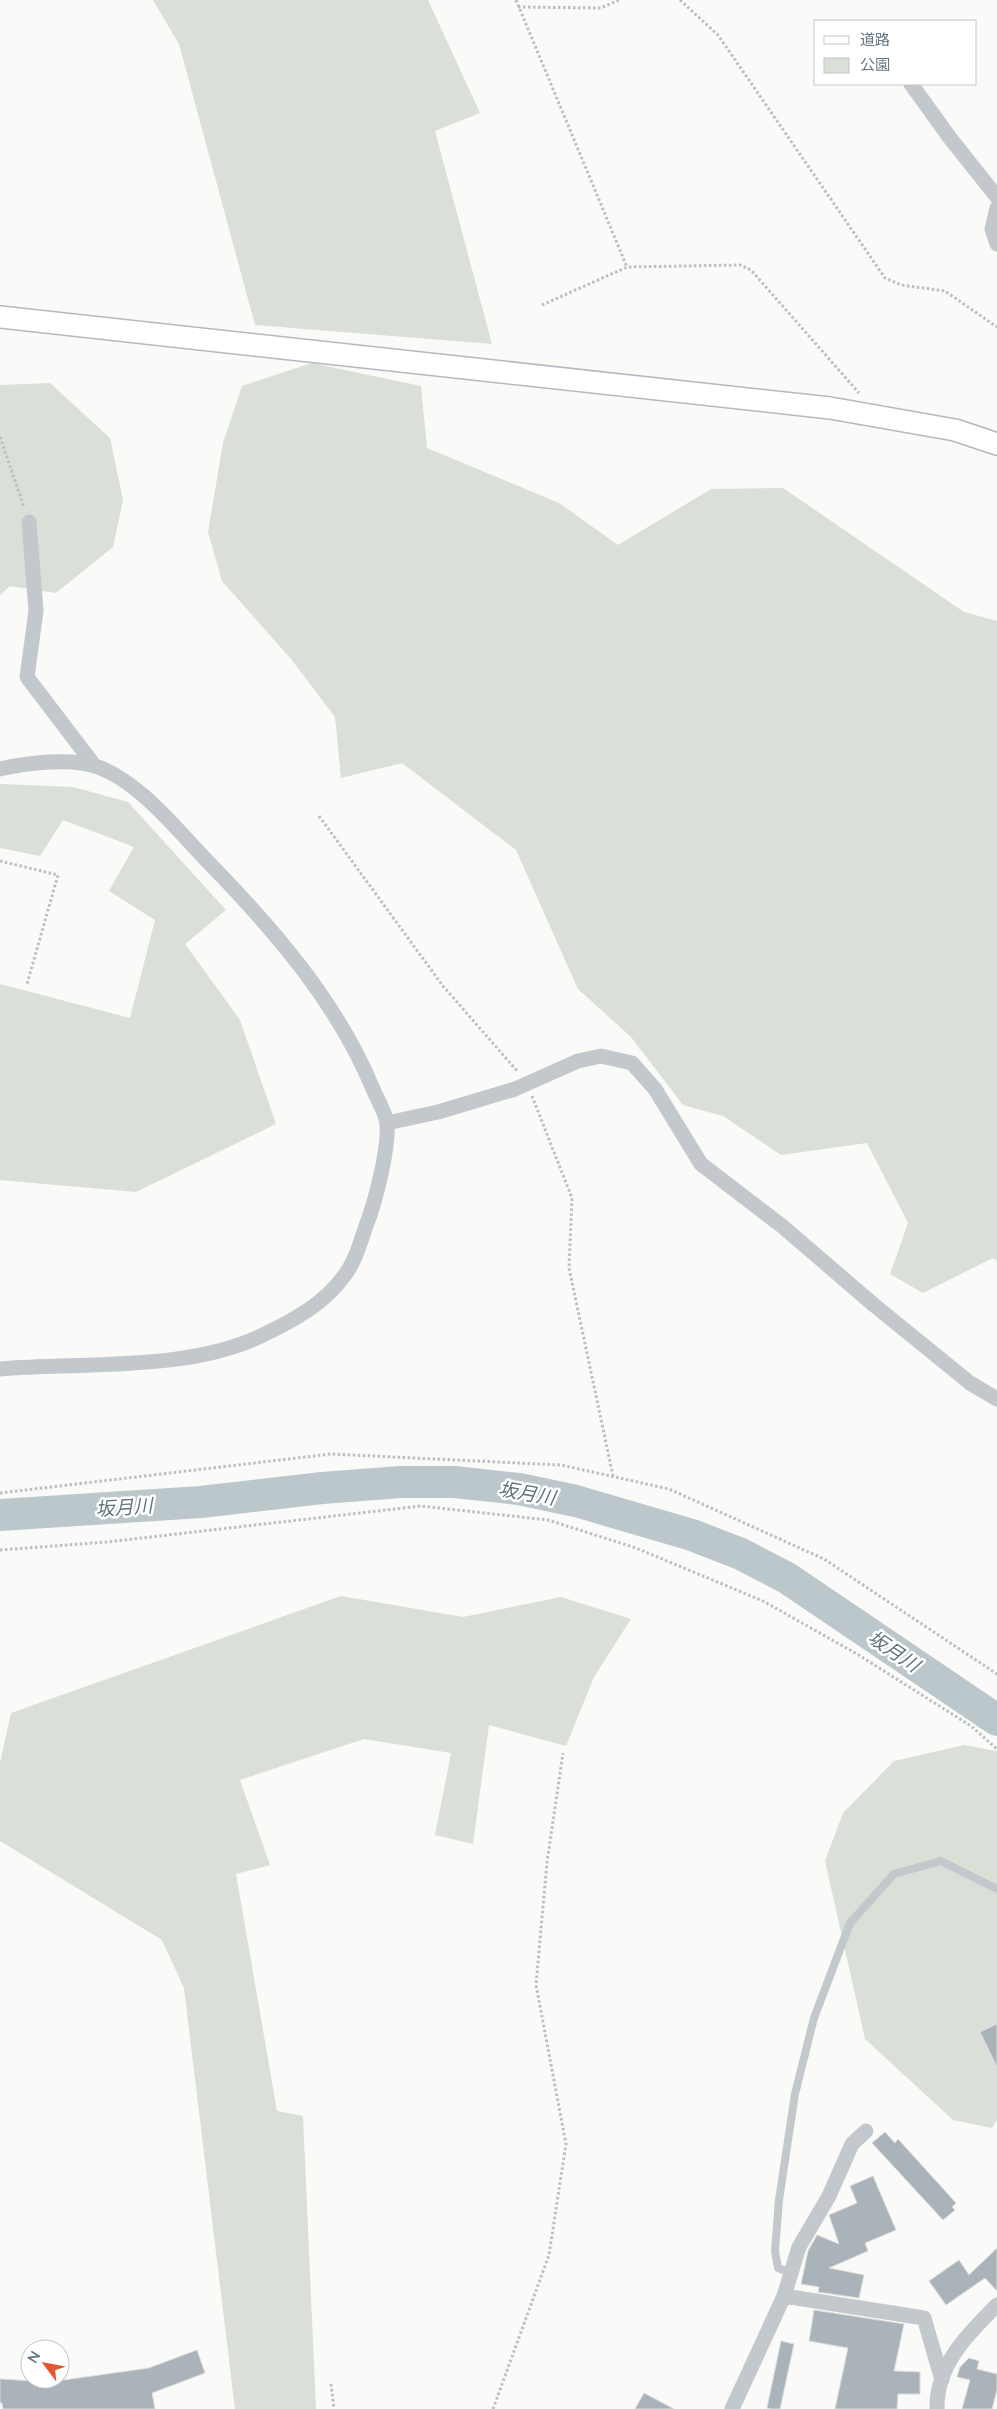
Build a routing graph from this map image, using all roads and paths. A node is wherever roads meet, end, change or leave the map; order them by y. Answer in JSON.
{"nodes":[{"id":1,"x":516,"y":0,"type":"edge"},
{"id":2,"x":619,"y":0,"type":"edge"},
{"id":3,"x":680,"y":0,"type":"edge"},
{"id":4,"x":518,"y":7,"type":"junction"},
{"id":5,"x":912,"y":85,"type":"edge"},
{"id":6,"x":997,"y":197,"type":"edge"},
{"id":7,"x":997,"y":208,"type":"edge"},
{"id":8,"x":997,"y":244,"type":"edge"},
{"id":9,"x":627,"y":267,"type":"junction"},
{"id":10,"x":542,"y":305,"type":"dead end"},
{"id":11,"x":0,"y":316,"type":"edge"},
{"id":12,"x":997,"y":327,"type":"edge"},
{"id":13,"x":867,"y":415,"type":"junction"},
{"id":14,"x":0,"y":437,"type":"edge"},
{"id":15,"x":997,"y":444,"type":"edge"},
{"id":16,"x":30,"y":522,"type":"joint"},
{"id":17,"x":94,"y":765,"type":"junction"},
{"id":18,"x":0,"y":769,"type":"edge"},
{"id":19,"x":319,"y":816,"type":"dead end"},
{"id":20,"x":0,"y":862,"type":"edge"},
{"id":21,"x":27,"y":984,"type":"dead end"},
{"id":22,"x":527,"y":1083,"type":"junction"},
{"id":23,"x":387,"y":1122,"type":"junction"},
{"id":24,"x":0,"y":1369,"type":"edge"},
{"id":25,"x":997,"y":1399,"type":"edge"},
{"id":26,"x":613,"y":1476,"type":"junction"},
{"id":27,"x":0,"y":1493,"type":"edge"},
{"id":28,"x":0,"y":1550,"type":"edge"},
{"id":29,"x":997,"y":1674,"type":"edge"},
{"id":30,"x":997,"y":1749,"type":"edge"},
{"id":31,"x":563,"y":1753,"type":"dead end"},
{"id":32,"x":997,"y":1889,"type":"edge"},
{"id":33,"x":866,"y":2131,"type":"dead end"},
{"id":34,"x":790,"y":2272,"type":"junction"},
{"id":35,"x":784,"y":2296,"type":"junction"},
{"id":36,"x":997,"y":2305,"type":"edge"},
{"id":37,"x":942,"y":2380,"type":"junction"},
{"id":38,"x":331,"y":2384,"type":"dead end"},
{"id":39,"x":334,"y":2409,"type":"edge"},
{"id":40,"x":493,"y":2409,"type":"edge"},
{"id":41,"x":732,"y":2409,"type":"edge"},
{"id":42,"x":937,"y":2409,"type":"edge"}],
"edges":[{"from":1,"to":4,"type":"path"},
{"from":2,"to":4,"type":"path"},
{"from":3,"to":12,"type":"path"},
{"from":4,"to":9,"type":"path"},
{"from":5,"to":6,"type":"street"},
{"from":7,"to":8,"type":"street"},
{"from":9,"to":10,"type":"path"},
{"from":9,"to":13,"type":"path"},
{"from":11,"to":13,"type":"street"},
{"from":13,"to":15,"type":"street"},
{"from":14,"to":16,"type":"path"},
{"from":16,"to":17,"type":"street"},
{"from":17,"to":18,"type":"street"},
{"from":17,"to":23,"type":"street"},
{"from":19,"to":22,"type":"path"},
{"from":20,"to":21,"type":"path"},
{"from":22,"to":23,"type":"street"},
{"from":22,"to":25,"type":"street"},
{"from":22,"to":26,"type":"path"},
{"from":23,"to":24,"type":"street"},
{"from":26,"to":27,"type":"path"},
{"from":26,"to":29,"type":"path"},
{"from":28,"to":30,"type":"path"},
{"from":31,"to":40,"type":"path"},
{"from":32,"to":34,"type":"lane"},
{"from":33,"to":34,"type":"street"},
{"from":34,"to":35,"type":"street"},
{"from":35,"to":37,"type":"street"},
{"from":35,"to":41,"type":"street"},
{"from":36,"to":37,"type":"street"},
{"from":37,"to":42,"type":"street"},
{"from":38,"to":39,"type":"path"}]}
